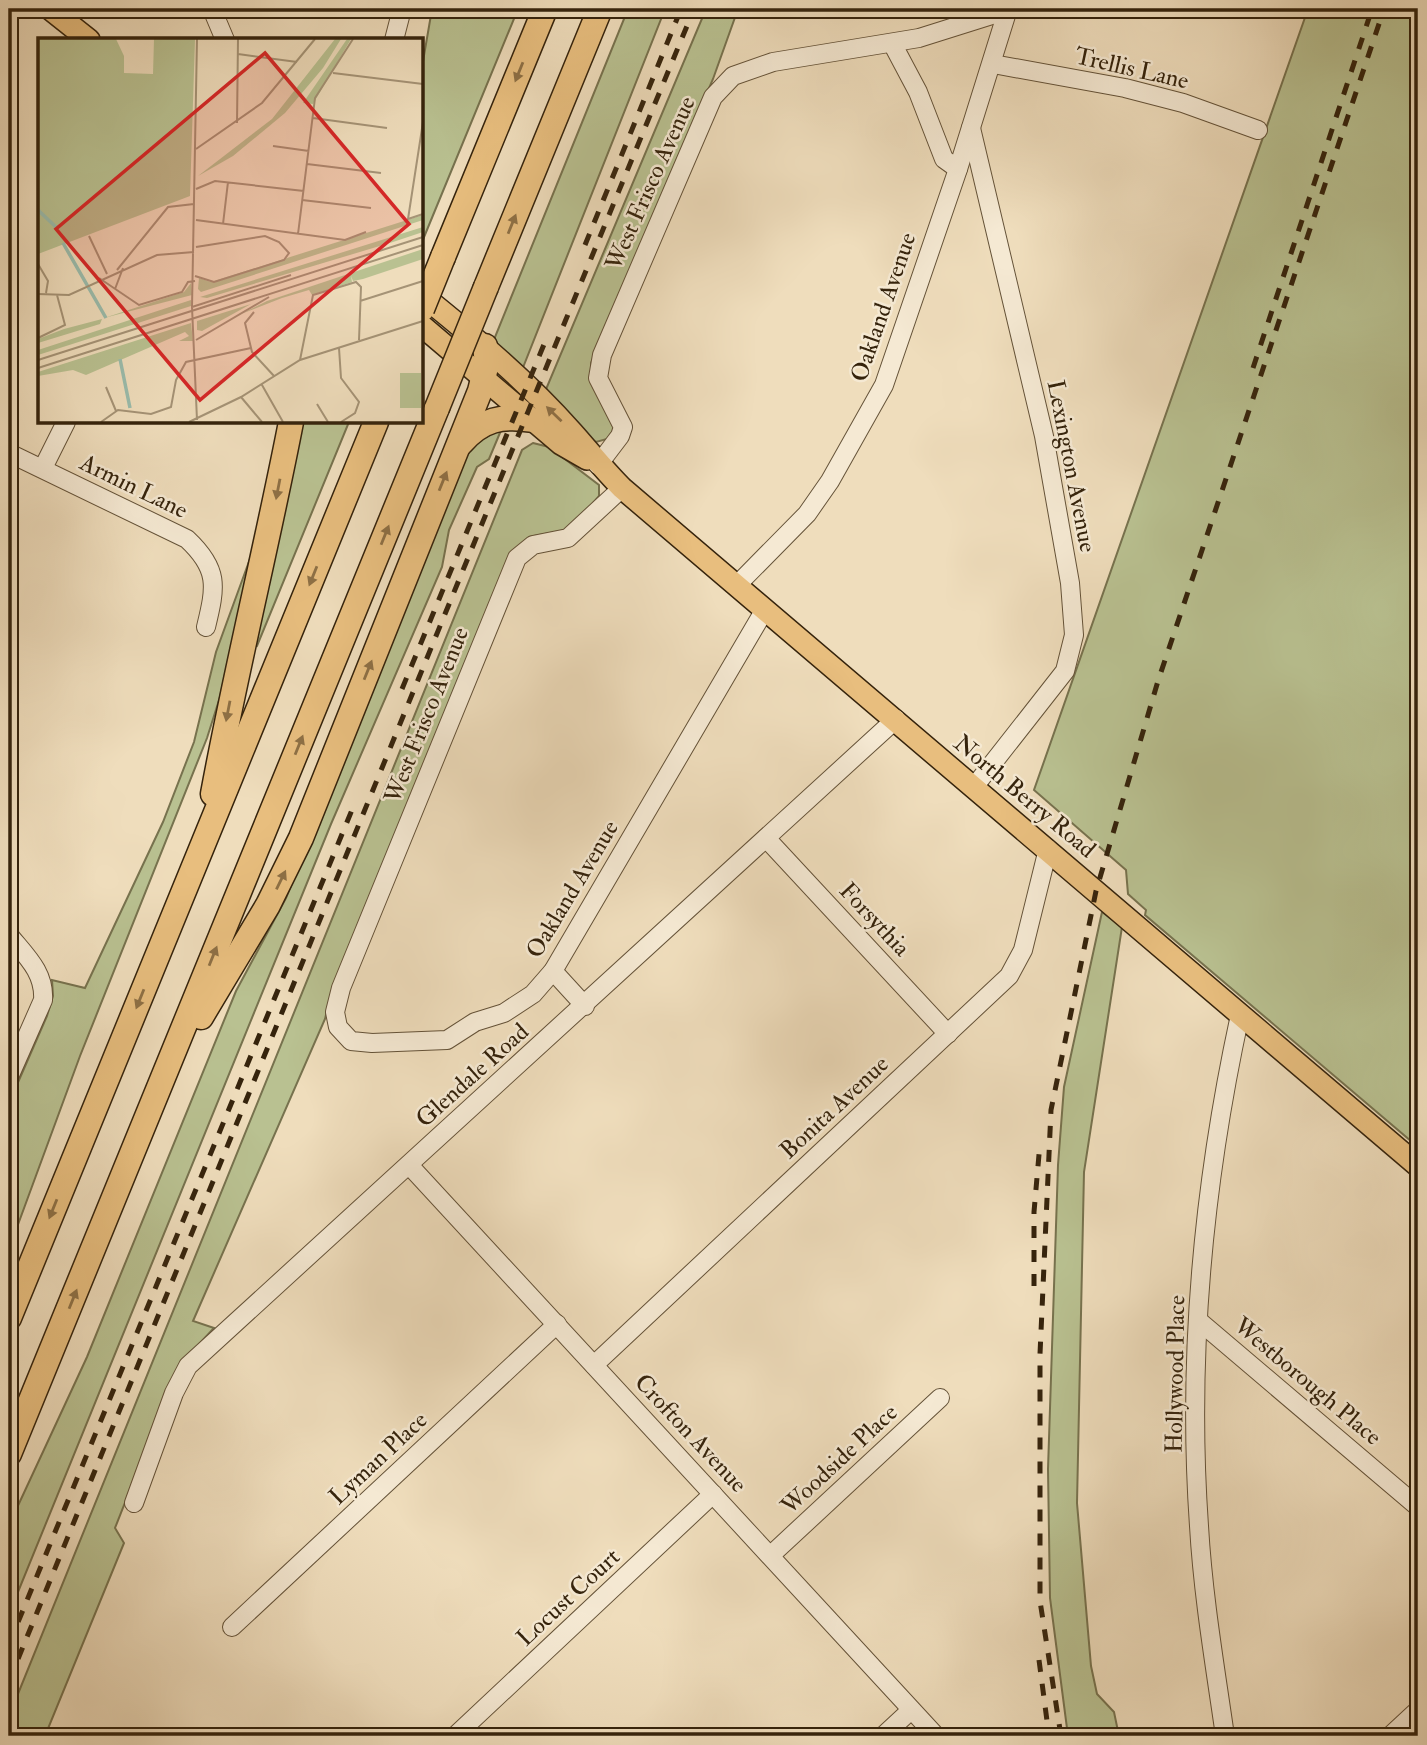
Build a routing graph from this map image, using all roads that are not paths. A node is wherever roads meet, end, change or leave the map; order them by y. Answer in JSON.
{"nodes":[{"id":1,"x":50,"y":9,"type":"edge"},
{"id":2,"x":212,"y":9,"type":"edge"},
{"id":3,"x":402,"y":9,"type":"edge"},
{"id":4,"x":545,"y":9,"type":"edge"},
{"id":5,"x":600,"y":9,"type":"edge"},
{"id":6,"x":1008,"y":10,"type":"edge"},
{"id":7,"x":86,"y":38,"type":"edge"},
{"id":8,"x":224,"y":38,"type":"edge"},
{"id":9,"x":395,"y":38,"type":"edge"},
{"id":10,"x":892,"y":43,"type":"junction"},
{"id":11,"x":993,"y":64,"type":"junction"},
{"id":12,"x":971,"y":128,"type":"junction"},
{"id":13,"x":1258,"y":130,"type":"dead end"},
{"id":14,"x":958,"y":169,"type":"junction"},
{"id":15,"x":424,"y":297,"type":"edge"},
{"id":16,"x":424,"y":305,"type":"edge"},
{"id":17,"x":424,"y":329,"type":"edge"},
{"id":18,"x":485,"y":346,"type":"junction"},
{"id":19,"x":484,"y":379,"type":"junction"},
{"id":20,"x":533,"y":420,"type":"junction"},
{"id":21,"x":65,"y":424,"type":"edge"},
{"id":22,"x":291,"y":424,"type":"edge"},
{"id":23,"x":375,"y":424,"type":"edge"},
{"id":24,"x":456,"y":449,"type":"junction"},
{"id":25,"x":9,"y":453,"type":"edge"},
{"id":26,"x":598,"y":465,"type":"junction"},
{"id":27,"x":43,"y":468,"type":"junction"},
{"id":28,"x":622,"y":488,"type":"junction"},
{"id":29,"x":737,"y":585,"type":"junction"},
{"id":30,"x":764,"y":611,"type":"junction"},
{"id":31,"x":206,"y":626,"type":"dead end"},
{"id":32,"x":895,"y":719,"type":"junction"},
{"id":33,"x":974,"y":788,"type":"junction"},
{"id":34,"x":766,"y":838,"type":"junction"},
{"id":35,"x":203,"y":845,"type":"junction"},
{"id":36,"x":1048,"y":849,"type":"junction"},
{"id":37,"x":9,"y":934,"type":"edge"},
{"id":38,"x":553,"y":971,"type":"junction"},
{"id":39,"x":585,"y":1006,"type":"junction"},
{"id":40,"x":335,"y":1012,"type":"joint"},
{"id":41,"x":1240,"y":1015,"type":"junction"},
{"id":42,"x":948,"y":1034,"type":"junction"},
{"id":43,"x":9,"y":1077,"type":"edge"},
{"id":44,"x":159,"y":1087,"type":"junction"},
{"id":45,"x":408,"y":1165,"type":"junction"},
{"id":46,"x":1418,"y":1166,"type":"edge"},
{"id":47,"x":9,"y":1318,"type":"edge"},
{"id":48,"x":1199,"y":1321,"type":"junction"},
{"id":49,"x":556,"y":1324,"type":"junction"},
{"id":50,"x":594,"y":1365,"type":"junction"},
{"id":51,"x":940,"y":1398,"type":"dead end"},
{"id":52,"x":9,"y":1454,"type":"edge"},
{"id":53,"x":713,"y":1494,"type":"junction"},
{"id":54,"x":134,"y":1503,"type":"dead end"},
{"id":55,"x":1418,"y":1507,"type":"edge"},
{"id":56,"x":771,"y":1555,"type":"junction"},
{"id":57,"x":232,"y":1628,"type":"dead end"},
{"id":58,"x":911,"y":1710,"type":"junction"},
{"id":59,"x":1418,"y":1710,"type":"edge"},
{"id":60,"x":455,"y":1736,"type":"edge"},
{"id":61,"x":883,"y":1736,"type":"edge"},
{"id":62,"x":936,"y":1736,"type":"edge"},
{"id":63,"x":1225,"y":1736,"type":"edge"},
{"id":64,"x":1390,"y":1736,"type":"edge"}],
"edges":[{"from":1,"to":7,"type":"main road"},
{"from":2,"to":8,"type":"street"},
{"from":3,"to":9,"type":"street"},
{"from":4,"to":16,"type":"highway","one_way":true,"bridge":true},
{"from":44,"to":5,"type":"highway","one_way":true,"bridge":true},
{"from":6,"to":10,"type":"street"},
{"from":6,"to":11,"type":"street","name":"Oakland Avenue"},
{"from":10,"to":14,"type":"street"},
{"from":10,"to":26,"type":"street","name":"West Frisco Avenue"},
{"from":11,"to":12,"type":"street","name":"Oakland Avenue"},
{"from":11,"to":13,"type":"street","name":"Trellis Lane"},
{"from":12,"to":14,"type":"street","name":"Oakland Avenue"},
{"from":12,"to":33,"type":"street","name":"Lexington Avenue"},
{"from":14,"to":29,"type":"street","name":"Oakland Avenue"},
{"from":15,"to":18,"type":"main road","name":"North Berry Road"},
{"from":17,"to":19,"type":"main road","name":"North Berry Road"},
{"from":18,"to":19,"type":"highway"},
{"from":26,"to":18,"type":"main road","name":"North Berry Road","one_way":true},
{"from":19,"to":20,"type":"main road","name":"North Berry Road"},
{"from":19,"to":24,"type":"highway"},
{"from":20,"to":24,"type":"highway"},
{"from":20,"to":26,"type":"main road","name":"North Berry Road"},
{"from":21,"to":27,"type":"street"},
{"from":22,"to":35,"type":"highway","one_way":true},
{"from":23,"to":35,"type":"highway","one_way":true},
{"from":44,"to":24,"type":"highway","one_way":true},
{"from":25,"to":27,"type":"street","name":"Armin Lane"},
{"from":26,"to":28,"type":"main road","name":"North Berry Road"},
{"from":27,"to":31,"type":"street","name":"Armin Lane"},
{"from":28,"to":29,"type":"main road","name":"North Berry Road"},
{"from":28,"to":40,"type":"street","name":"West Frisco Avenue"},
{"from":29,"to":30,"type":"main road","name":"North Berry Road"},
{"from":30,"to":32,"type":"main road","name":"North Berry Road"},
{"from":30,"to":38,"type":"street","name":"Oakland Avenue"},
{"from":32,"to":33,"type":"main road","name":"North Berry Road"},
{"from":32,"to":34,"type":"street","name":"Glendale Road"},
{"from":33,"to":36,"type":"main road","name":"North Berry Road"},
{"from":34,"to":39,"type":"street","name":"Glendale Road"},
{"from":34,"to":42,"type":"street","name":"Forsythia"},
{"from":35,"to":47,"type":"highway","one_way":true},
{"from":36,"to":41,"type":"main road","name":"North Berry Road"},
{"from":36,"to":42,"type":"street","name":"Bonita Avenue"},
{"from":37,"to":43,"type":"street"},
{"from":38,"to":39,"type":"street"},
{"from":38,"to":40,"type":"street","name":"Oakland Avenue"},
{"from":39,"to":45,"type":"street","name":"Glendale Road"},
{"from":41,"to":46,"type":"main road","name":"North Berry Road"},
{"from":41,"to":48,"type":"street","name":"Hollywood Place"},
{"from":42,"to":50,"type":"street","name":"Bonita Avenue"},
{"from":52,"to":44,"type":"highway","one_way":true},
{"from":45,"to":49,"type":"street","name":"Crofton Avenue"},
{"from":45,"to":54,"type":"street","name":"Glendale Road"},
{"from":48,"to":55,"type":"street","name":"Westborough Place"},
{"from":48,"to":63,"type":"street","name":"Hollywood Place"},
{"from":49,"to":50,"type":"street","name":"Crofton Avenue"},
{"from":49,"to":57,"type":"street","name":"Lyman Place"},
{"from":50,"to":53,"type":"street","name":"Crofton Avenue"},
{"from":51,"to":56,"type":"street","name":"Woodside Place"},
{"from":53,"to":56,"type":"street","name":"Crofton Avenue"},
{"from":53,"to":60,"type":"street","name":"Locust Court"},
{"from":56,"to":58,"type":"street","name":"Crofton Avenue"},
{"from":58,"to":61,"type":"street"},
{"from":58,"to":62,"type":"street","name":"Crofton Avenue"},
{"from":59,"to":64,"type":"street"}]}
